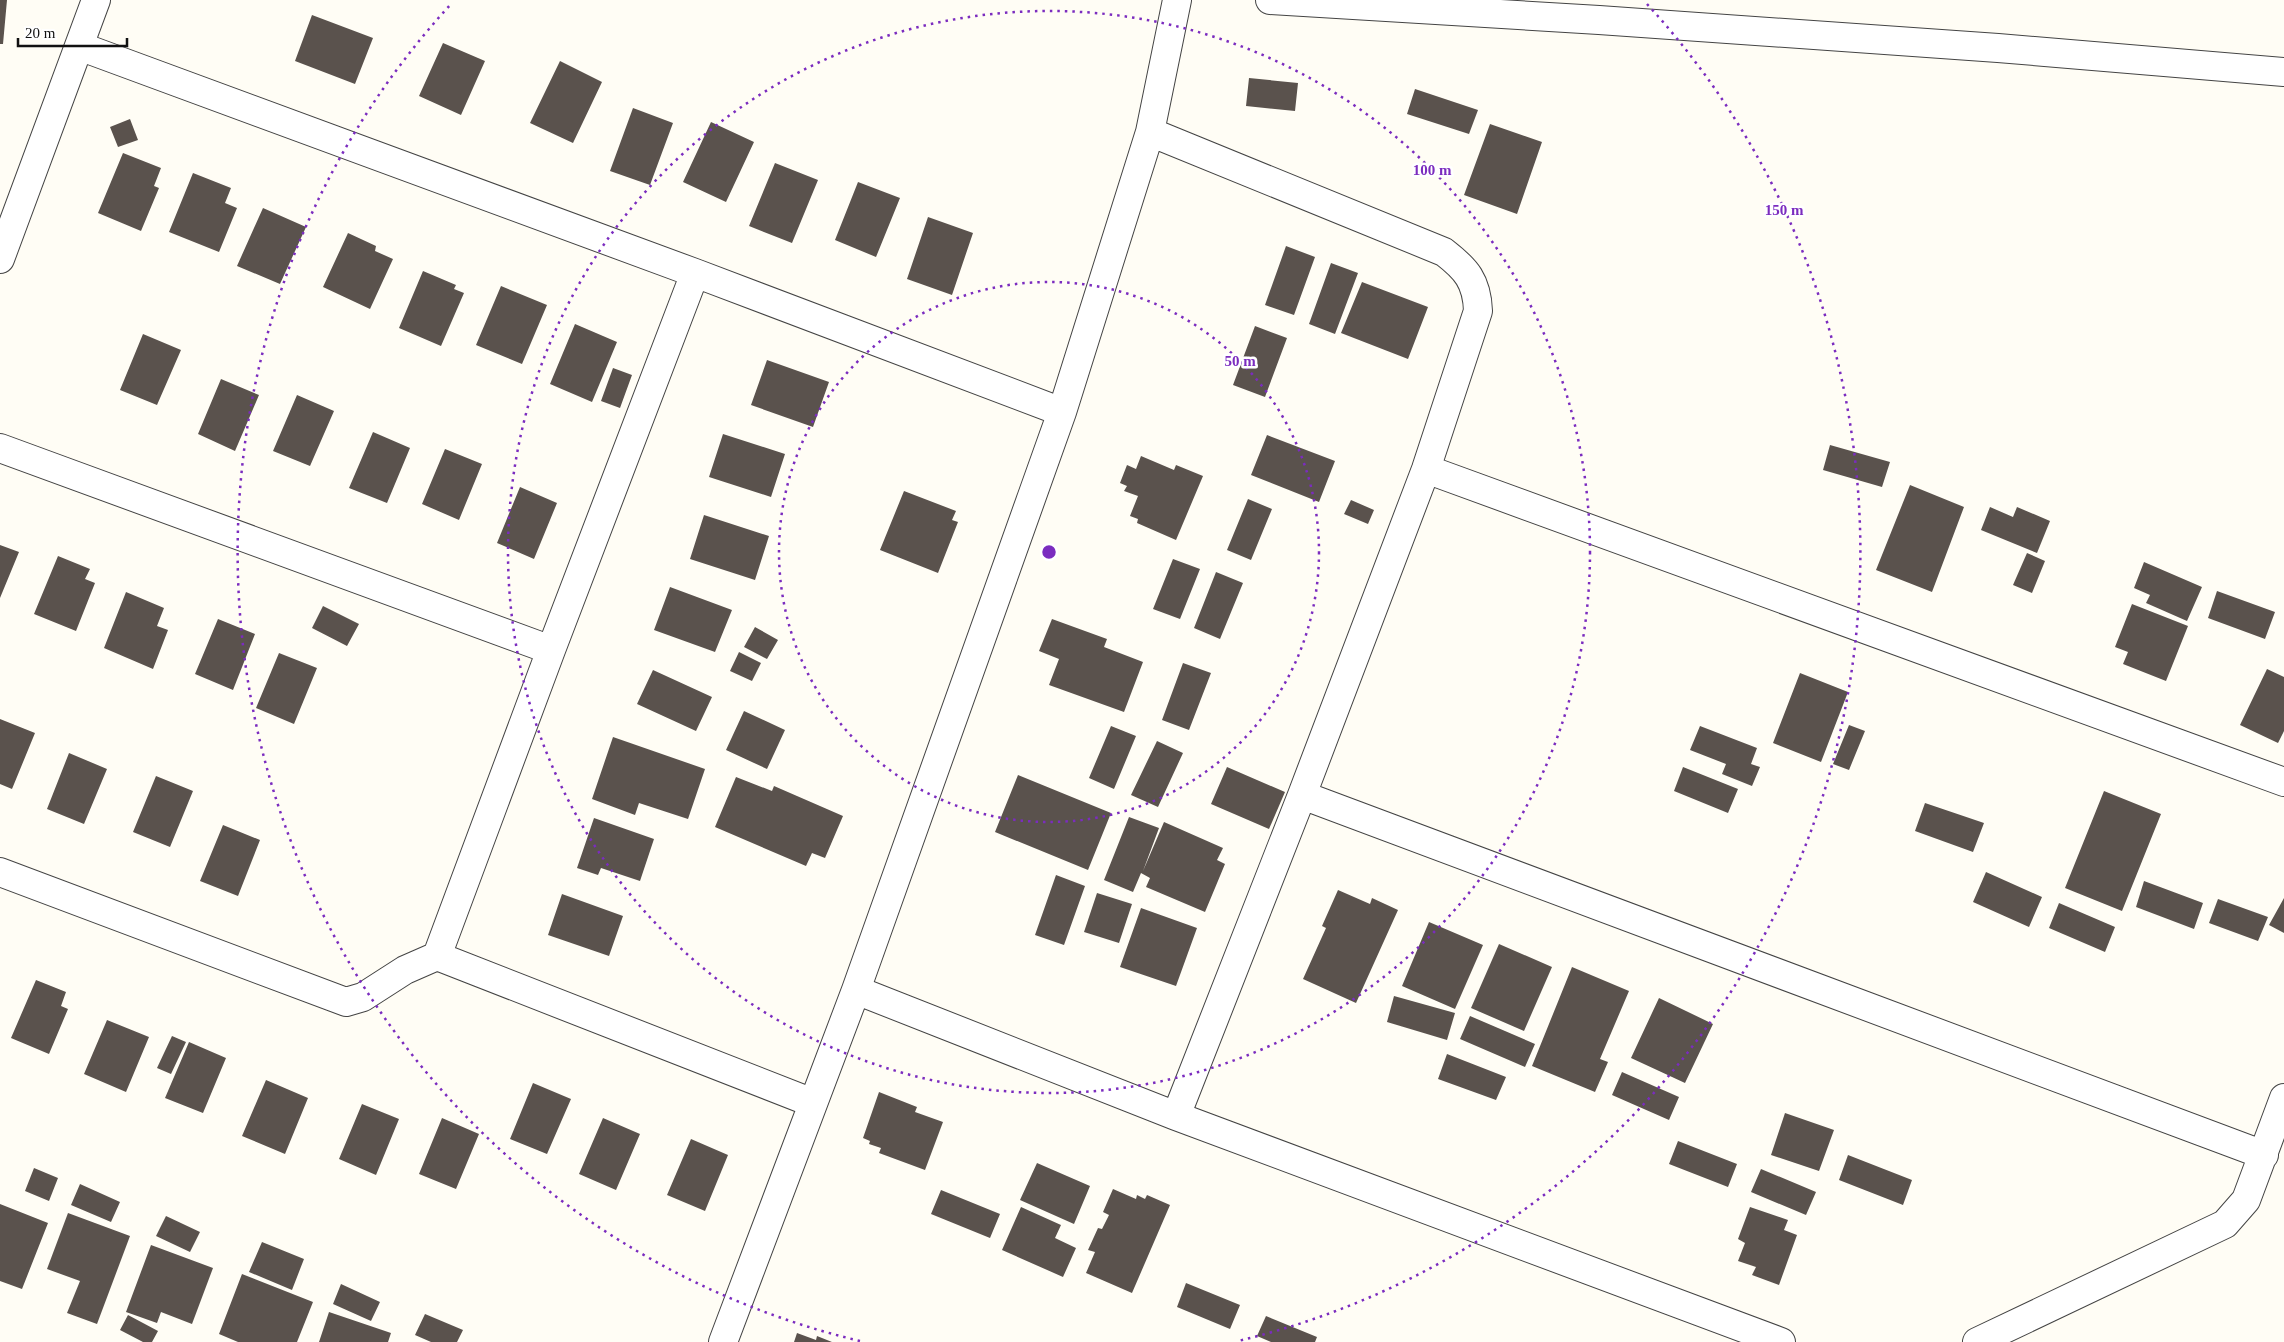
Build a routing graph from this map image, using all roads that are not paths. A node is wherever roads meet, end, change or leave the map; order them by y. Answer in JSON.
{"nodes":[{"id":1,"x":96,"y":0,"type":"edge"},
{"id":2,"x":1177,"y":0,"type":"edge"},
{"id":3,"x":1270,"y":0,"type":"edge"},
{"id":4,"x":1604,"y":10,"type":"edge"},
{"id":5,"x":79,"y":46,"type":"junction"},
{"id":6,"x":2284,"y":72,"type":"edge"},
{"id":7,"x":1150,"y":132,"type":"junction"},
{"id":8,"x":10,"y":203,"type":"edge"},
{"id":9,"x":0,"y":259,"type":"edge"},
{"id":10,"x":695,"y":272,"type":"junction"},
{"id":11,"x":1062,"y":412,"type":"junction"},
{"id":12,"x":0,"y":448,"type":"edge"},
{"id":13,"x":1426,"y":469,"type":"junction"},
{"id":14,"x":550,"y":650,"type":"junction"},
{"id":15,"x":2284,"y":782,"type":"edge"},
{"id":16,"x":1302,"y":795,"type":"junction"},
{"id":17,"x":0,"y":872,"type":"edge"},
{"id":18,"x":437,"y":956,"type":"junction"},
{"id":19,"x":856,"y":990,"type":"junction"},
{"id":20,"x":2284,"y":1098,"type":"edge"},
{"id":21,"x":813,"y":1103,"type":"junction"},
{"id":22,"x":1176,"y":1116,"type":"junction"},
{"id":23,"x":2264,"y":1154,"type":"junction"},
{"id":24,"x":723,"y":1342,"type":"edge"},
{"id":25,"x":1782,"y":1342,"type":"edge"},
{"id":26,"x":1977,"y":1342,"type":"edge"}],
"edges":[{"from":1,"to":5,"type":"street"},
{"from":2,"to":7,"type":"street"},
{"from":3,"to":4,"type":"street"},
{"from":4,"to":6,"type":"street"},
{"from":5,"to":8,"type":"street"},
{"from":5,"to":10,"type":"street"},
{"from":7,"to":11,"type":"street"},
{"from":7,"to":13,"type":"street"},
{"from":8,"to":9,"type":"street"},
{"from":10,"to":11,"type":"street"},
{"from":10,"to":14,"type":"street"},
{"from":11,"to":19,"type":"street"},
{"from":12,"to":14,"type":"street"},
{"from":13,"to":15,"type":"street"},
{"from":13,"to":16,"type":"street"},
{"from":14,"to":18,"type":"street"},
{"from":16,"to":22,"type":"street"},
{"from":16,"to":23,"type":"street"},
{"from":17,"to":18,"type":"street"},
{"from":18,"to":21,"type":"street"},
{"from":19,"to":21,"type":"street"},
{"from":19,"to":22,"type":"street"},
{"from":20,"to":23,"type":"street"},
{"from":21,"to":24,"type":"street"},
{"from":22,"to":25,"type":"street"},
{"from":23,"to":26,"type":"street"}]}
